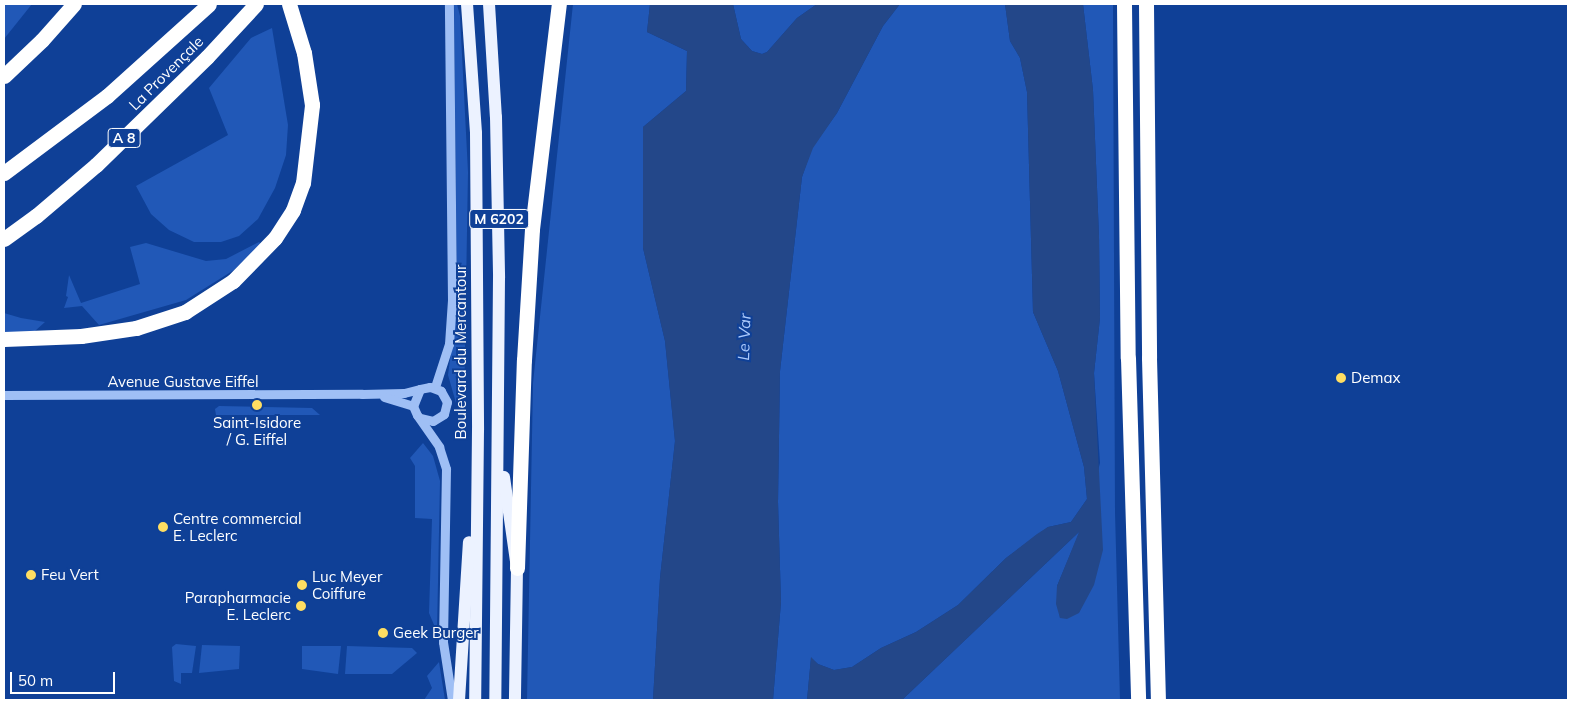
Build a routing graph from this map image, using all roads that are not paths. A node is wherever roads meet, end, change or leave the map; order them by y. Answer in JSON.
{"nodes":[{"id":1,"x":74,"y":4,"type":"edge"},
{"id":2,"x":209,"y":4,"type":"edge"},
{"id":3,"x":256,"y":4,"type":"edge"},
{"id":4,"x":289,"y":4,"type":"edge"},
{"id":5,"x":449,"y":4,"type":"edge"},
{"id":6,"x":467,"y":4,"type":"edge"},
{"id":7,"x":489,"y":4,"type":"edge"},
{"id":8,"x":559,"y":4,"type":"edge"},
{"id":9,"x":1124,"y":4,"type":"edge"},
{"id":10,"x":1146,"y":4,"type":"edge"},
{"id":11,"x":4,"y":76,"type":"edge"},
{"id":12,"x":4,"y":173,"type":"edge"},
{"id":13,"x":4,"y":239,"type":"edge"},
{"id":14,"x":4,"y":339,"type":"edge"},
{"id":15,"x":435,"y":387,"type":"junction"},
{"id":16,"x":420,"y":390,"type":"junction"},
{"id":17,"x":362,"y":394,"type":"junction"},
{"id":18,"x":4,"y":395,"type":"edge"},
{"id":19,"x":413,"y":406,"type":"junction"},
{"id":20,"x":420,"y":418,"type":"junction"},
{"id":21,"x":478,"y":430,"type":"junction"},
{"id":22,"x":498,"y":435,"type":"junction"},
{"id":23,"x":516,"y":568,"type":"junction"},
{"id":24,"x":452,"y":700,"type":"edge"},
{"id":25,"x":459,"y":700,"type":"edge"},
{"id":26,"x":475,"y":700,"type":"edge"},
{"id":27,"x":495,"y":700,"type":"edge"},
{"id":28,"x":515,"y":700,"type":"edge"},
{"id":29,"x":1138,"y":700,"type":"edge"},
{"id":30,"x":1158,"y":700,"type":"edge"}],
"edges":[{"from":1,"to":11,"type":"highway"},
{"from":2,"to":12,"type":"highway","name":"La Provençale"},
{"from":3,"to":13,"type":"highway","name":"La Provençale","number":"A 8"},
{"from":4,"to":14,"type":"highway"},
{"from":5,"to":15,"type":"street"},
{"from":6,"to":21,"type":"main road","name":"Boulevard du Mercantour","number":"M 6202"},
{"from":7,"to":22,"type":"main road","number":"M 6202"},
{"from":8,"to":23,"type":"highway"},
{"from":9,"to":29,"type":"highway"},
{"from":10,"to":30,"type":"highway"},
{"from":15,"to":16,"type":"street"},
{"from":15,"to":20,"type":"street"},
{"from":16,"to":17,"type":"street","name":"Avenue Gustave Eiffel"},
{"from":16,"to":19,"type":"street"},
{"from":17,"to":18,"type":"street","name":"Avenue Gustave Eiffel"},
{"from":17,"to":19,"type":"street","name":"Avenue Gustave Eiffel"},
{"from":19,"to":20,"type":"street"},
{"from":20,"to":24,"type":"street"},
{"from":21,"to":25,"type":"main road"},
{"from":21,"to":26,"type":"main road","name":"Boulevard du Mercantour","number":"M 6202"},
{"from":22,"to":23,"type":"main road"},
{"from":22,"to":27,"type":"main road","number":"M 6202"},
{"from":23,"to":28,"type":"main road"}]}
